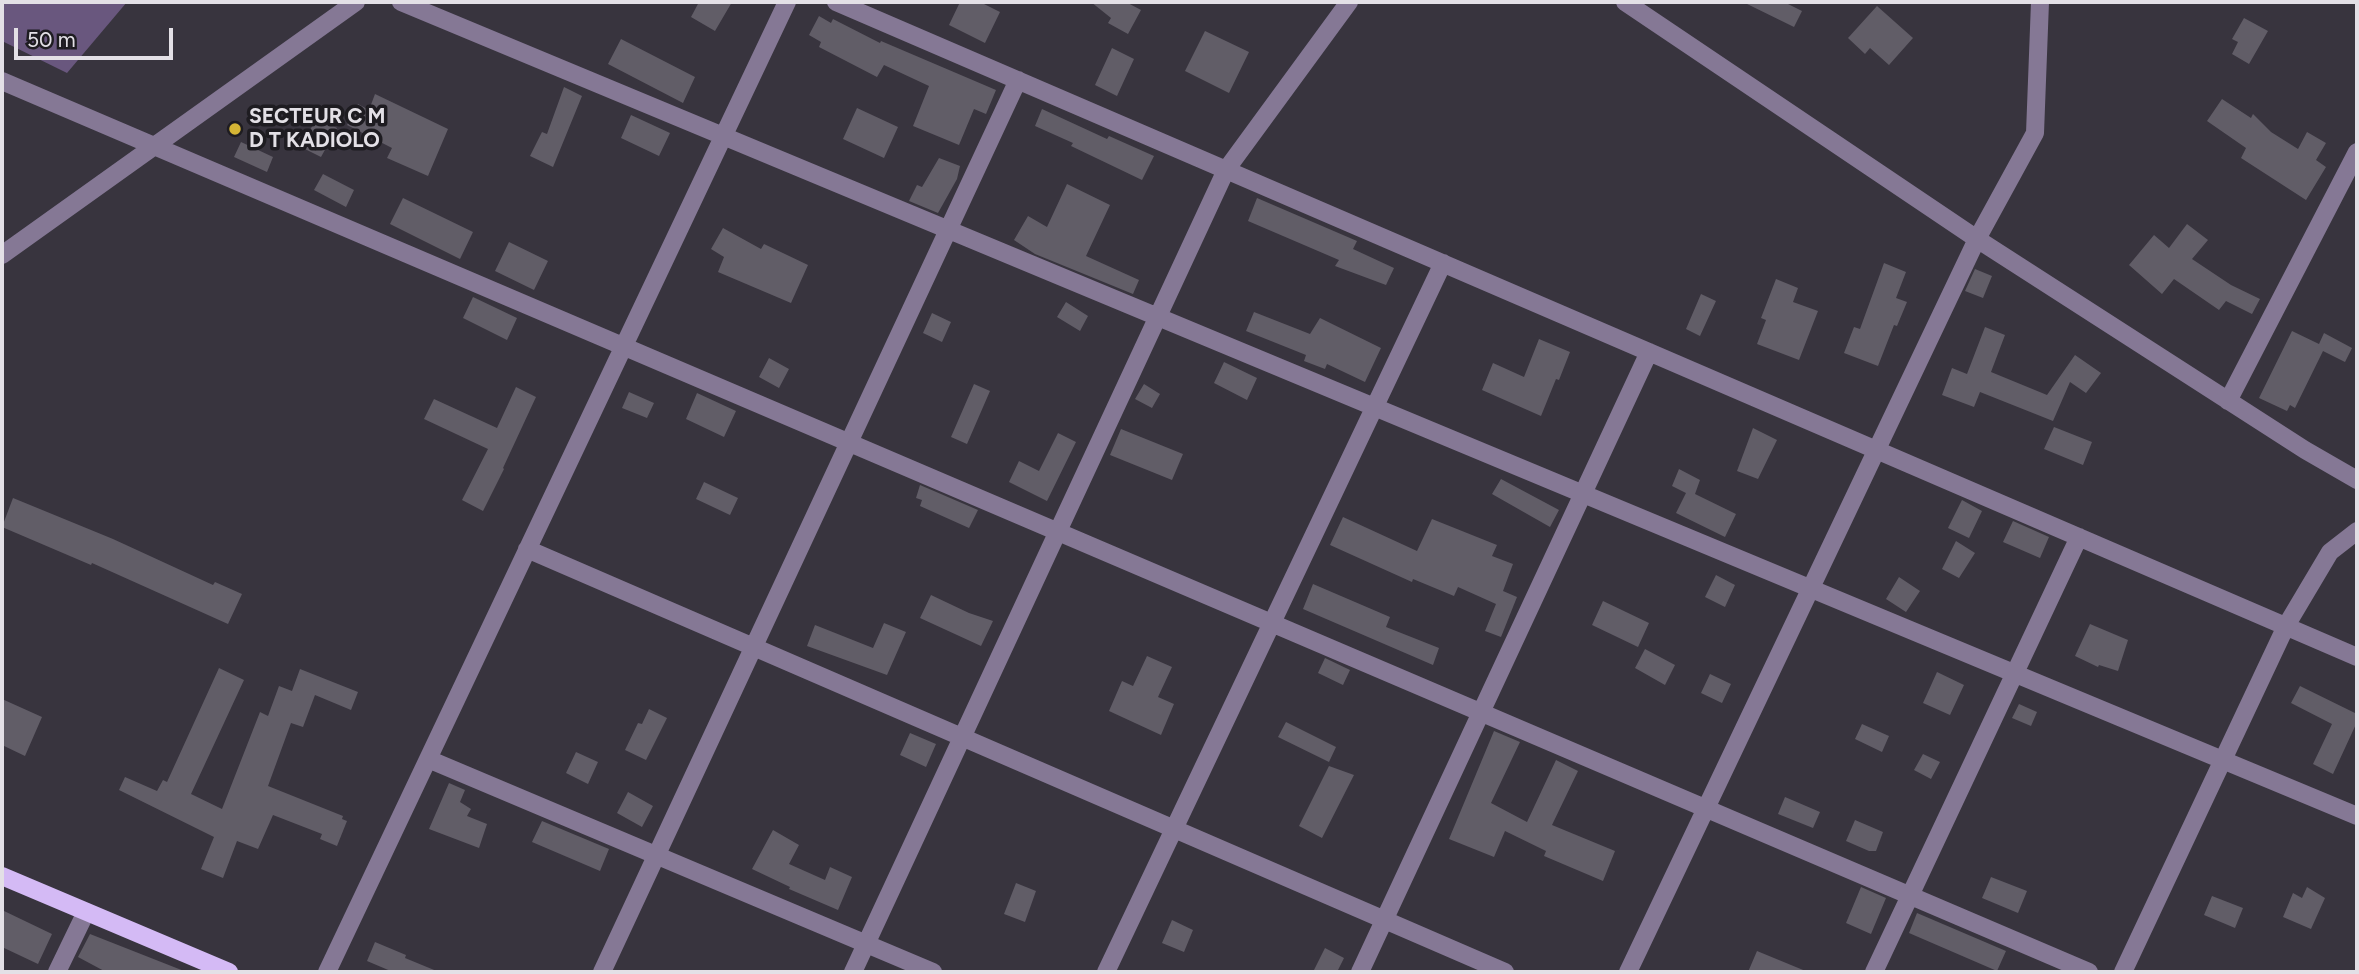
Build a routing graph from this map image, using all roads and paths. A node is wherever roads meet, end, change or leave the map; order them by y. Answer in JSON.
{"nodes":[{"id":1,"x":356,"y":2,"type":"edge"},
{"id":2,"x":401,"y":2,"type":"edge"},
{"id":3,"x":787,"y":2,"type":"edge"},
{"id":4,"x":836,"y":2,"type":"edge"},
{"id":5,"x":1349,"y":2,"type":"edge"},
{"id":6,"x":1625,"y":2,"type":"edge"},
{"id":7,"x":2040,"y":2,"type":"edge"},
{"id":8,"x":1018,"y":80,"type":"junction"},
{"id":9,"x":2,"y":81,"type":"edge"},
{"id":10,"x":723,"y":136,"type":"junction"},
{"id":11,"x":154,"y":146,"type":"junction"},
{"id":12,"x":2357,"y":152,"type":"edge"},
{"id":13,"x":1226,"y":170,"type":"junction"},
{"id":14,"x":948,"y":229,"type":"junction"},
{"id":15,"x":1977,"y":239,"type":"junction"},
{"id":16,"x":2,"y":256,"type":"edge"},
{"id":17,"x":1443,"y":263,"type":"junction"},
{"id":18,"x":1157,"y":316,"type":"junction"},
{"id":19,"x":623,"y":347,"type":"junction"},
{"id":20,"x":1649,"y":352,"type":"junction"},
{"id":21,"x":2228,"y":401,"type":"junction"},
{"id":22,"x":1375,"y":407,"type":"junction"},
{"id":23,"x":849,"y":443,"type":"junction"},
{"id":24,"x":1876,"y":451,"type":"junction"},
{"id":25,"x":2357,"y":480,"type":"edge"},
{"id":26,"x":1583,"y":493,"type":"junction"},
{"id":27,"x":2357,"y":531,"type":"edge"},
{"id":28,"x":1057,"y":532,"type":"junction"},
{"id":29,"x":2079,"y":537,"type":"junction"},
{"id":30,"x":527,"y":550,"type":"junction"},
{"id":31,"x":1810,"y":588,"type":"junction"},
{"id":32,"x":1272,"y":624,"type":"junction"},
{"id":33,"x":2286,"y":626,"type":"junction"},
{"id":34,"x":754,"y":647,"type":"junction"},
{"id":35,"x":2357,"y":657,"type":"edge"},
{"id":36,"x":2014,"y":673,"type":"junction"},
{"id":37,"x":1481,"y":712,"type":"junction"},
{"id":38,"x":962,"y":737,"type":"junction"},
{"id":39,"x":428,"y":759,"type":"junction"},
{"id":40,"x":2222,"y":759,"type":"junction"},
{"id":41,"x":1706,"y":808,"type":"junction"},
{"id":42,"x":2357,"y":816,"type":"edge"},
{"id":43,"x":1175,"y":829,"type":"junction"},
{"id":44,"x":656,"y":855,"type":"junction"},
{"id":45,"x":2,"y":876,"type":"edge"},
{"id":46,"x":1910,"y":896,"type":"junction"},
{"id":47,"x":86,"y":912,"type":"junction"},
{"id":48,"x":1384,"y":920,"type":"junction"},
{"id":49,"x":866,"y":944,"type":"junction"},
{"id":50,"x":57,"y":972,"type":"edge"},
{"id":51,"x":229,"y":972,"type":"edge"},
{"id":52,"x":327,"y":972,"type":"edge"},
{"id":53,"x":602,"y":972,"type":"edge"},
{"id":54,"x":853,"y":972,"type":"edge"},
{"id":55,"x":933,"y":972,"type":"edge"},
{"id":56,"x":1106,"y":972,"type":"edge"},
{"id":57,"x":1360,"y":972,"type":"edge"},
{"id":58,"x":1505,"y":972,"type":"edge"},
{"id":59,"x":1628,"y":972,"type":"edge"},
{"id":60,"x":1874,"y":972,"type":"edge"},
{"id":61,"x":2089,"y":972,"type":"edge"},
{"id":62,"x":2123,"y":972,"type":"edge"}],
"edges":[{"from":1,"to":11,"type":"street"},
{"from":2,"to":10,"type":"street"},
{"from":3,"to":10,"type":"street"},
{"from":4,"to":8,"type":"street"},
{"from":5,"to":13,"type":"street"},
{"from":6,"to":15,"type":"street"},
{"from":7,"to":15,"type":"street"},
{"from":8,"to":13,"type":"street"},
{"from":8,"to":14,"type":"street"},
{"from":9,"to":11,"type":"street"},
{"from":10,"to":14,"type":"street"},
{"from":10,"to":19,"type":"street"},
{"from":11,"to":16,"type":"street"},
{"from":11,"to":19,"type":"street"},
{"from":12,"to":21,"type":"street"},
{"from":13,"to":17,"type":"street"},
{"from":13,"to":18,"type":"street"},
{"from":14,"to":18,"type":"street"},
{"from":14,"to":23,"type":"street"},
{"from":15,"to":21,"type":"street"},
{"from":15,"to":24,"type":"street"},
{"from":17,"to":20,"type":"street"},
{"from":17,"to":22,"type":"street"},
{"from":18,"to":22,"type":"street"},
{"from":18,"to":28,"type":"street"},
{"from":19,"to":23,"type":"street"},
{"from":19,"to":30,"type":"street"},
{"from":20,"to":24,"type":"street"},
{"from":20,"to":26,"type":"street"},
{"from":21,"to":25,"type":"street"},
{"from":22,"to":26,"type":"street"},
{"from":22,"to":32,"type":"street"},
{"from":23,"to":28,"type":"street"},
{"from":23,"to":34,"type":"street"},
{"from":24,"to":29,"type":"street"},
{"from":24,"to":31,"type":"street"},
{"from":26,"to":31,"type":"street"},
{"from":26,"to":37,"type":"street"},
{"from":27,"to":33,"type":"street"},
{"from":28,"to":32,"type":"street"},
{"from":28,"to":38,"type":"street"},
{"from":29,"to":33,"type":"street"},
{"from":29,"to":36,"type":"street"},
{"from":30,"to":34,"type":"street"},
{"from":30,"to":39,"type":"street"},
{"from":31,"to":36,"type":"street"},
{"from":31,"to":41,"type":"street"},
{"from":32,"to":37,"type":"street"},
{"from":32,"to":43,"type":"street"},
{"from":33,"to":35,"type":"street"},
{"from":33,"to":40,"type":"street"},
{"from":34,"to":38,"type":"street"},
{"from":34,"to":44,"type":"street"},
{"from":36,"to":40,"type":"street"},
{"from":36,"to":46,"type":"street"},
{"from":37,"to":41,"type":"street"},
{"from":37,"to":48,"type":"street"},
{"from":38,"to":43,"type":"street"},
{"from":38,"to":49,"type":"street"},
{"from":39,"to":44,"type":"street"},
{"from":39,"to":52,"type":"street"},
{"from":40,"to":42,"type":"street"},
{"from":40,"to":62,"type":"street"},
{"from":41,"to":46,"type":"street"},
{"from":41,"to":59,"type":"street"},
{"from":43,"to":48,"type":"street"},
{"from":43,"to":56,"type":"street"},
{"from":44,"to":49,"type":"street"},
{"from":44,"to":53,"type":"street"},
{"from":45,"to":47,"type":"main road"},
{"from":46,"to":60,"type":"street"},
{"from":46,"to":61,"type":"street"},
{"from":47,"to":50,"type":"street"},
{"from":47,"to":51,"type":"main road"},
{"from":48,"to":57,"type":"street"},
{"from":48,"to":58,"type":"street"},
{"from":49,"to":54,"type":"street"},
{"from":49,"to":55,"type":"street"}]}
